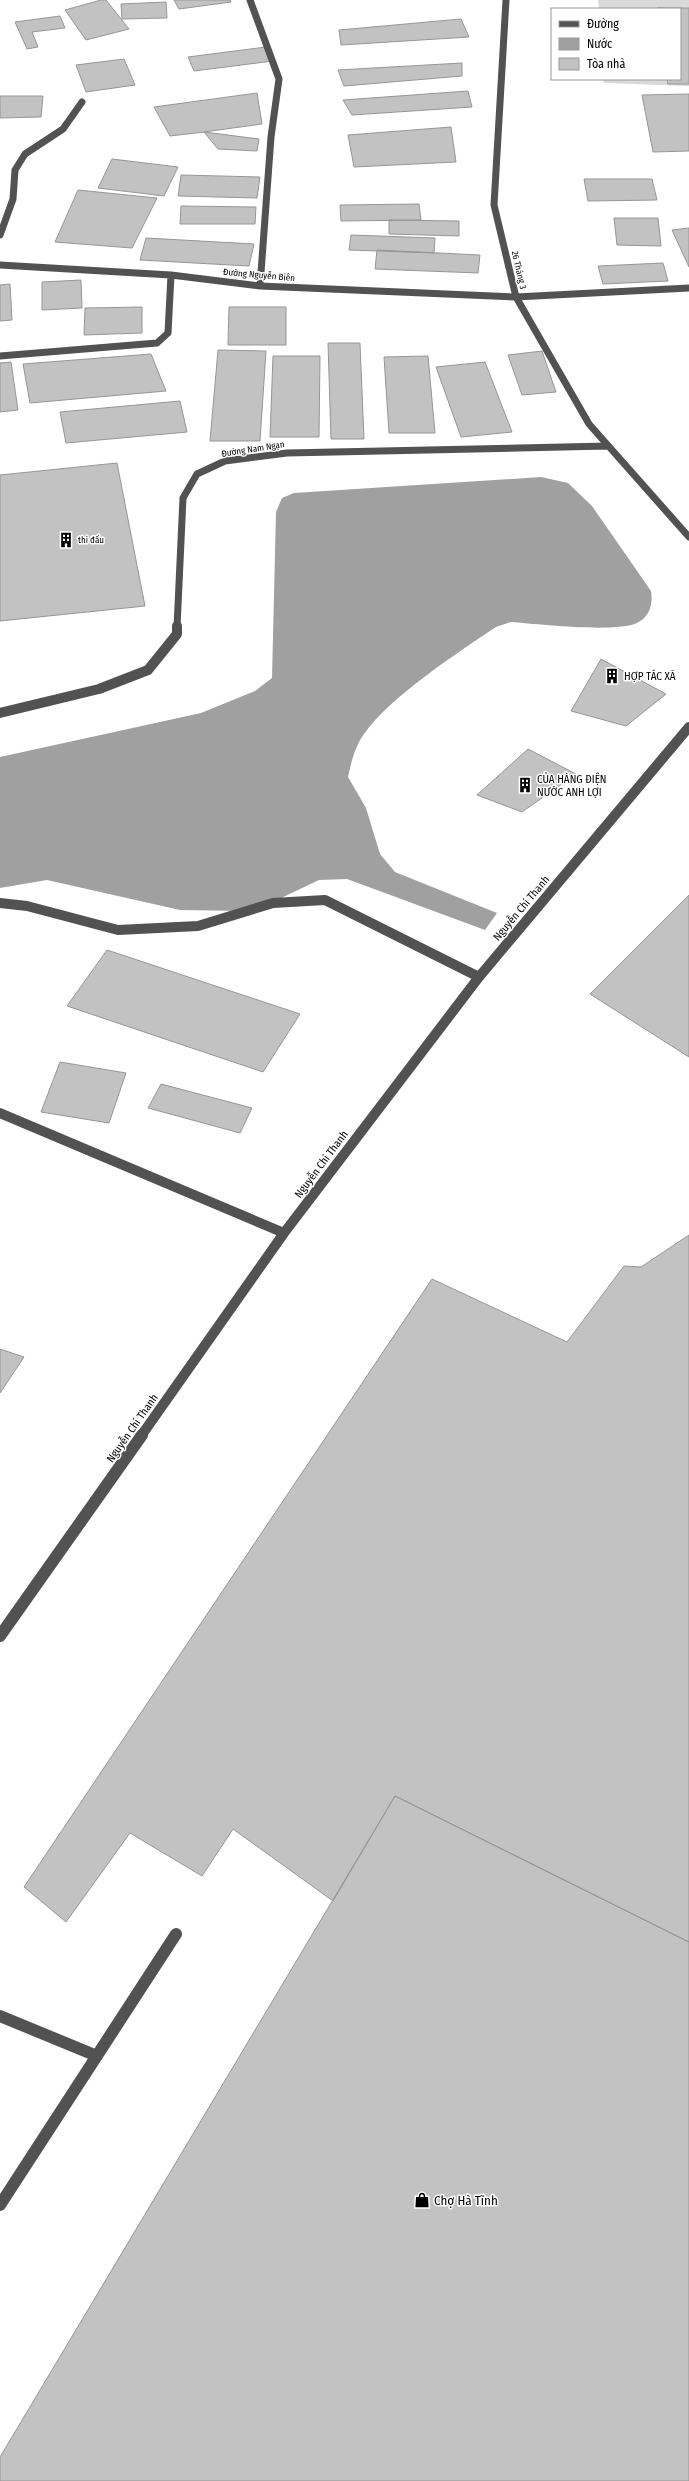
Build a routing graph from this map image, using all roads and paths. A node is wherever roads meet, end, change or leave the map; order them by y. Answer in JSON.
{"nodes":[{"id":1,"x":250,"y":0,"type":"edge"},
{"id":2,"x":506,"y":0,"type":"edge"},
{"id":3,"x":82,"y":102,"type":"dead end"},
{"id":4,"x":0,"y":235,"type":"edge"},
{"id":5,"x":0,"y":265,"type":"edge"},
{"id":6,"x":171,"y":275,"type":"junction"},
{"id":7,"x":260,"y":286,"type":"junction"},
{"id":8,"x":689,"y":288,"type":"edge"},
{"id":9,"x":516,"y":297,"type":"junction"},
{"id":10,"x":0,"y":356,"type":"edge"},
{"id":11,"x":608,"y":446,"type":"junction"},
{"id":12,"x":689,"y":537,"type":"edge"},
{"id":13,"x":0,"y":713,"type":"edge"},
{"id":14,"x":689,"y":727,"type":"edge"},
{"id":15,"x":0,"y":903,"type":"edge"},
{"id":16,"x":479,"y":977,"type":"junction"},
{"id":17,"x":0,"y":1113,"type":"edge"},
{"id":18,"x":284,"y":1233,"type":"junction"},
{"id":19,"x":0,"y":1636,"type":"edge"},
{"id":20,"x":176,"y":1934,"type":"dead end"},
{"id":21,"x":0,"y":2016,"type":"edge"},
{"id":22,"x":97,"y":2056,"type":"junction"},
{"id":23,"x":0,"y":2205,"type":"edge"}],
"edges":[{"from":1,"to":7,"type":"street"},
{"from":2,"to":9,"type":"street","name":"26 Tháng 3"},
{"from":3,"to":4,"type":"street"},
{"from":5,"to":6,"type":"street","name":"Đường Nguyễn Biên"},
{"from":6,"to":7,"type":"street","name":"Đường Nguyễn Biên"},
{"from":6,"to":10,"type":"street"},
{"from":7,"to":9,"type":"street","name":"Đường Nguyễn Biên"},
{"from":8,"to":9,"type":"street","name":"Đường Nguyễn Biên"},
{"from":9,"to":11,"type":"street","name":"26 Tháng 3"},
{"from":11,"to":12,"type":"street","name":"26 Tháng 3"},
{"from":11,"to":13,"type":"street","name":"Đường Nam Ngạn"},
{"from":14,"to":16,"type":"street","name":"Nguyễn Chí Thanh"},
{"from":15,"to":16,"type":"street"},
{"from":16,"to":18,"type":"street","name":"Nguyễn Chí Thanh"},
{"from":17,"to":18,"type":"street"},
{"from":18,"to":19,"type":"street","name":"Nguyễn Chí Thanh"},
{"from":20,"to":22,"type":"street"},
{"from":21,"to":22,"type":"street"},
{"from":22,"to":23,"type":"street"}]}
